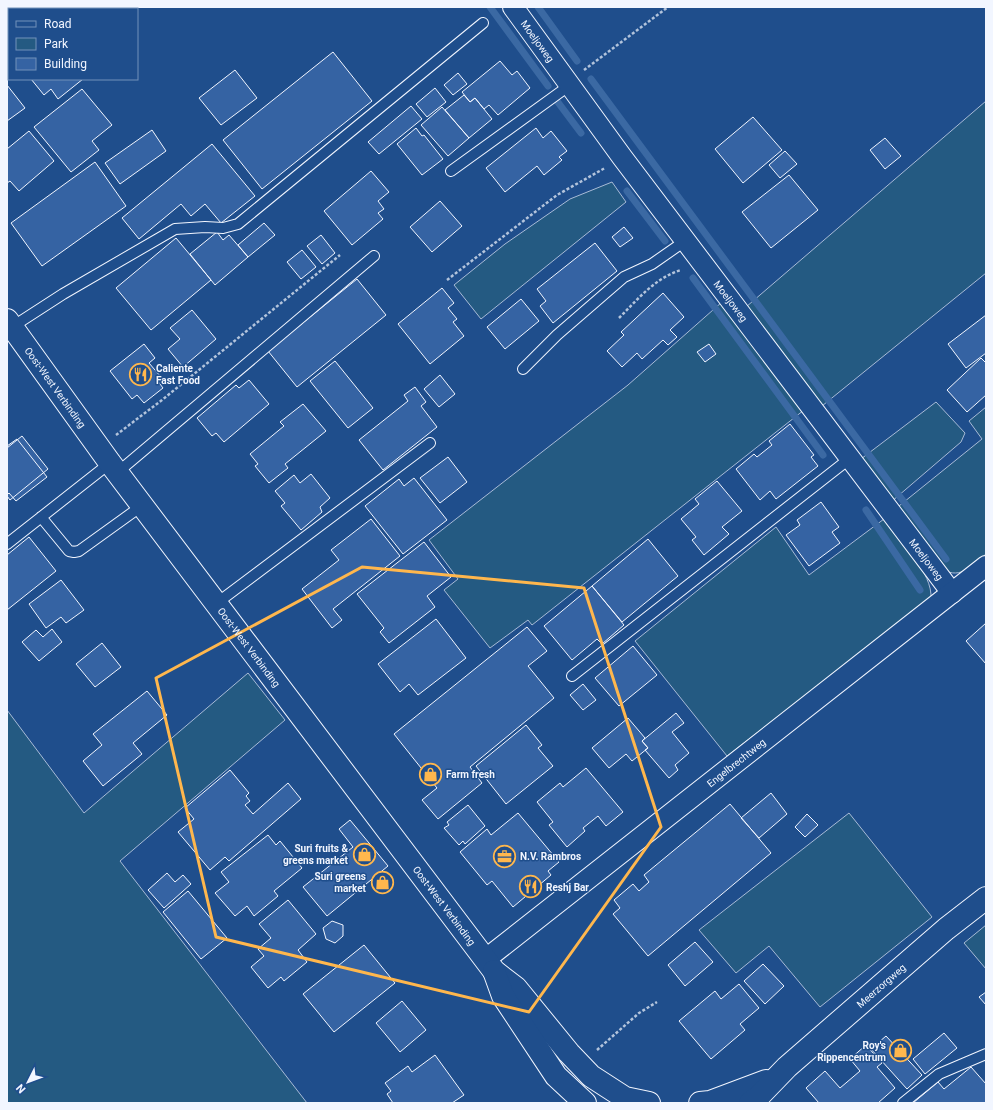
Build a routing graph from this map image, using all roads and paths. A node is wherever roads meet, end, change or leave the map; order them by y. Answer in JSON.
{"nodes":[{"id":1,"x":513,"y":7,"type":"edge"},
{"id":2,"x":668,"y":7,"type":"edge"},
{"id":3,"x":483,"y":23,"type":"dead end"},
{"id":4,"x":569,"y":84,"type":"junction"},
{"id":5,"x":622,"y":158,"type":"junction"},
{"id":6,"x":451,"y":171,"type":"dead end"},
{"id":7,"x":685,"y":241,"type":"junction"},
{"id":8,"x":340,"y":255,"type":"dead end"},
{"id":9,"x":374,"y":256,"type":"dead end"},
{"id":10,"x":703,"y":263,"type":"junction"},
{"id":11,"x":447,"y":280,"type":"dead end"},
{"id":12,"x":619,"y":318,"type":"dead end"},
{"id":13,"x":9,"y":324,"type":"edge"},
{"id":14,"x":523,"y":369,"type":"dead end"},
{"id":15,"x":430,"y":443,"type":"dead end"},
{"id":16,"x":849,"y":459,"type":"junction"},
{"id":17,"x":109,"y":461,"type":"junction"},
{"id":18,"x":142,"y":505,"type":"junction"},
{"id":19,"x":41,"y":517,"type":"junction"},
{"id":20,"x":7,"y":544,"type":"edge"},
{"id":21,"x":986,"y":566,"type":"edge"},
{"id":22,"x":952,"y":593,"type":"junction"},
{"id":23,"x":217,"y":603,"type":"junction"},
{"id":24,"x":572,"y":676,"type":"dead end"},
{"id":25,"x":986,"y":898,"type":"edge"},
{"id":26,"x":490,"y":965,"type":"junction"},
{"id":27,"x":657,"y":1002,"type":"dead end"},
{"id":28,"x":986,"y":1054,"type":"edge"},
{"id":29,"x":580,"y":1064,"type":"junction"},
{"id":30,"x":778,"y":1076,"type":"junction"},
{"id":31,"x":585,"y":1103,"type":"edge"},
{"id":32,"x":649,"y":1103,"type":"edge"},
{"id":33,"x":700,"y":1103,"type":"edge"},
{"id":34,"x":750,"y":1103,"type":"edge"},
{"id":35,"x":903,"y":1103,"type":"edge"}],
"edges":[{"from":1,"to":4,"type":"street","name":"Moeljoweg"},
{"from":2,"to":4,"type":"path"},
{"from":3,"to":13,"type":"lane"},
{"from":4,"to":5,"type":"street","name":"Moeljoweg"},
{"from":4,"to":6,"type":"lane"},
{"from":5,"to":7,"type":"street","name":"Moeljoweg"},
{"from":5,"to":11,"type":"path"},
{"from":7,"to":10,"type":"street","name":"Moeljoweg"},
{"from":7,"to":14,"type":"lane"},
{"from":8,"to":17,"type":"path"},
{"from":9,"to":17,"type":"lane"},
{"from":10,"to":12,"type":"path"},
{"from":10,"to":16,"type":"street","name":"Moeljoweg"},
{"from":13,"to":17,"type":"main road","name":"Oost-West Verbinding"},
{"from":15,"to":23,"type":"lane"},
{"from":16,"to":22,"type":"street","name":"Moeljoweg"},
{"from":16,"to":24,"type":"lane"},
{"from":17,"to":18,"type":"main road","name":"Oost-West Verbinding"},
{"from":17,"to":19,"type":"lane"},
{"from":18,"to":19,"type":"lane"},
{"from":18,"to":23,"type":"main road","name":"Oost-West Verbinding"},
{"from":19,"to":20,"type":"lane"},
{"from":21,"to":22,"type":"street","name":"Engelbrechtweg"},
{"from":22,"to":26,"type":"street","name":"Engelbrechtweg"},
{"from":23,"to":26,"type":"main road","name":"Oost-West Verbinding"},
{"from":25,"to":30,"type":"main road","name":"Meerzorgweg"},
{"from":26,"to":29,"type":"main road","name":"Oost-West Verbinding"},
{"from":26,"to":31,"type":"main road","name":"Oost-West Verbinding"},
{"from":27,"to":29,"type":"path"},
{"from":28,"to":35,"type":"lane"},
{"from":29,"to":32,"type":"main road","name":"Oost-West Verbinding"},
{"from":30,"to":33,"type":"main road","name":"Meerzorgweg"},
{"from":30,"to":34,"type":"main road","name":"Meerzorgweg"}]}
